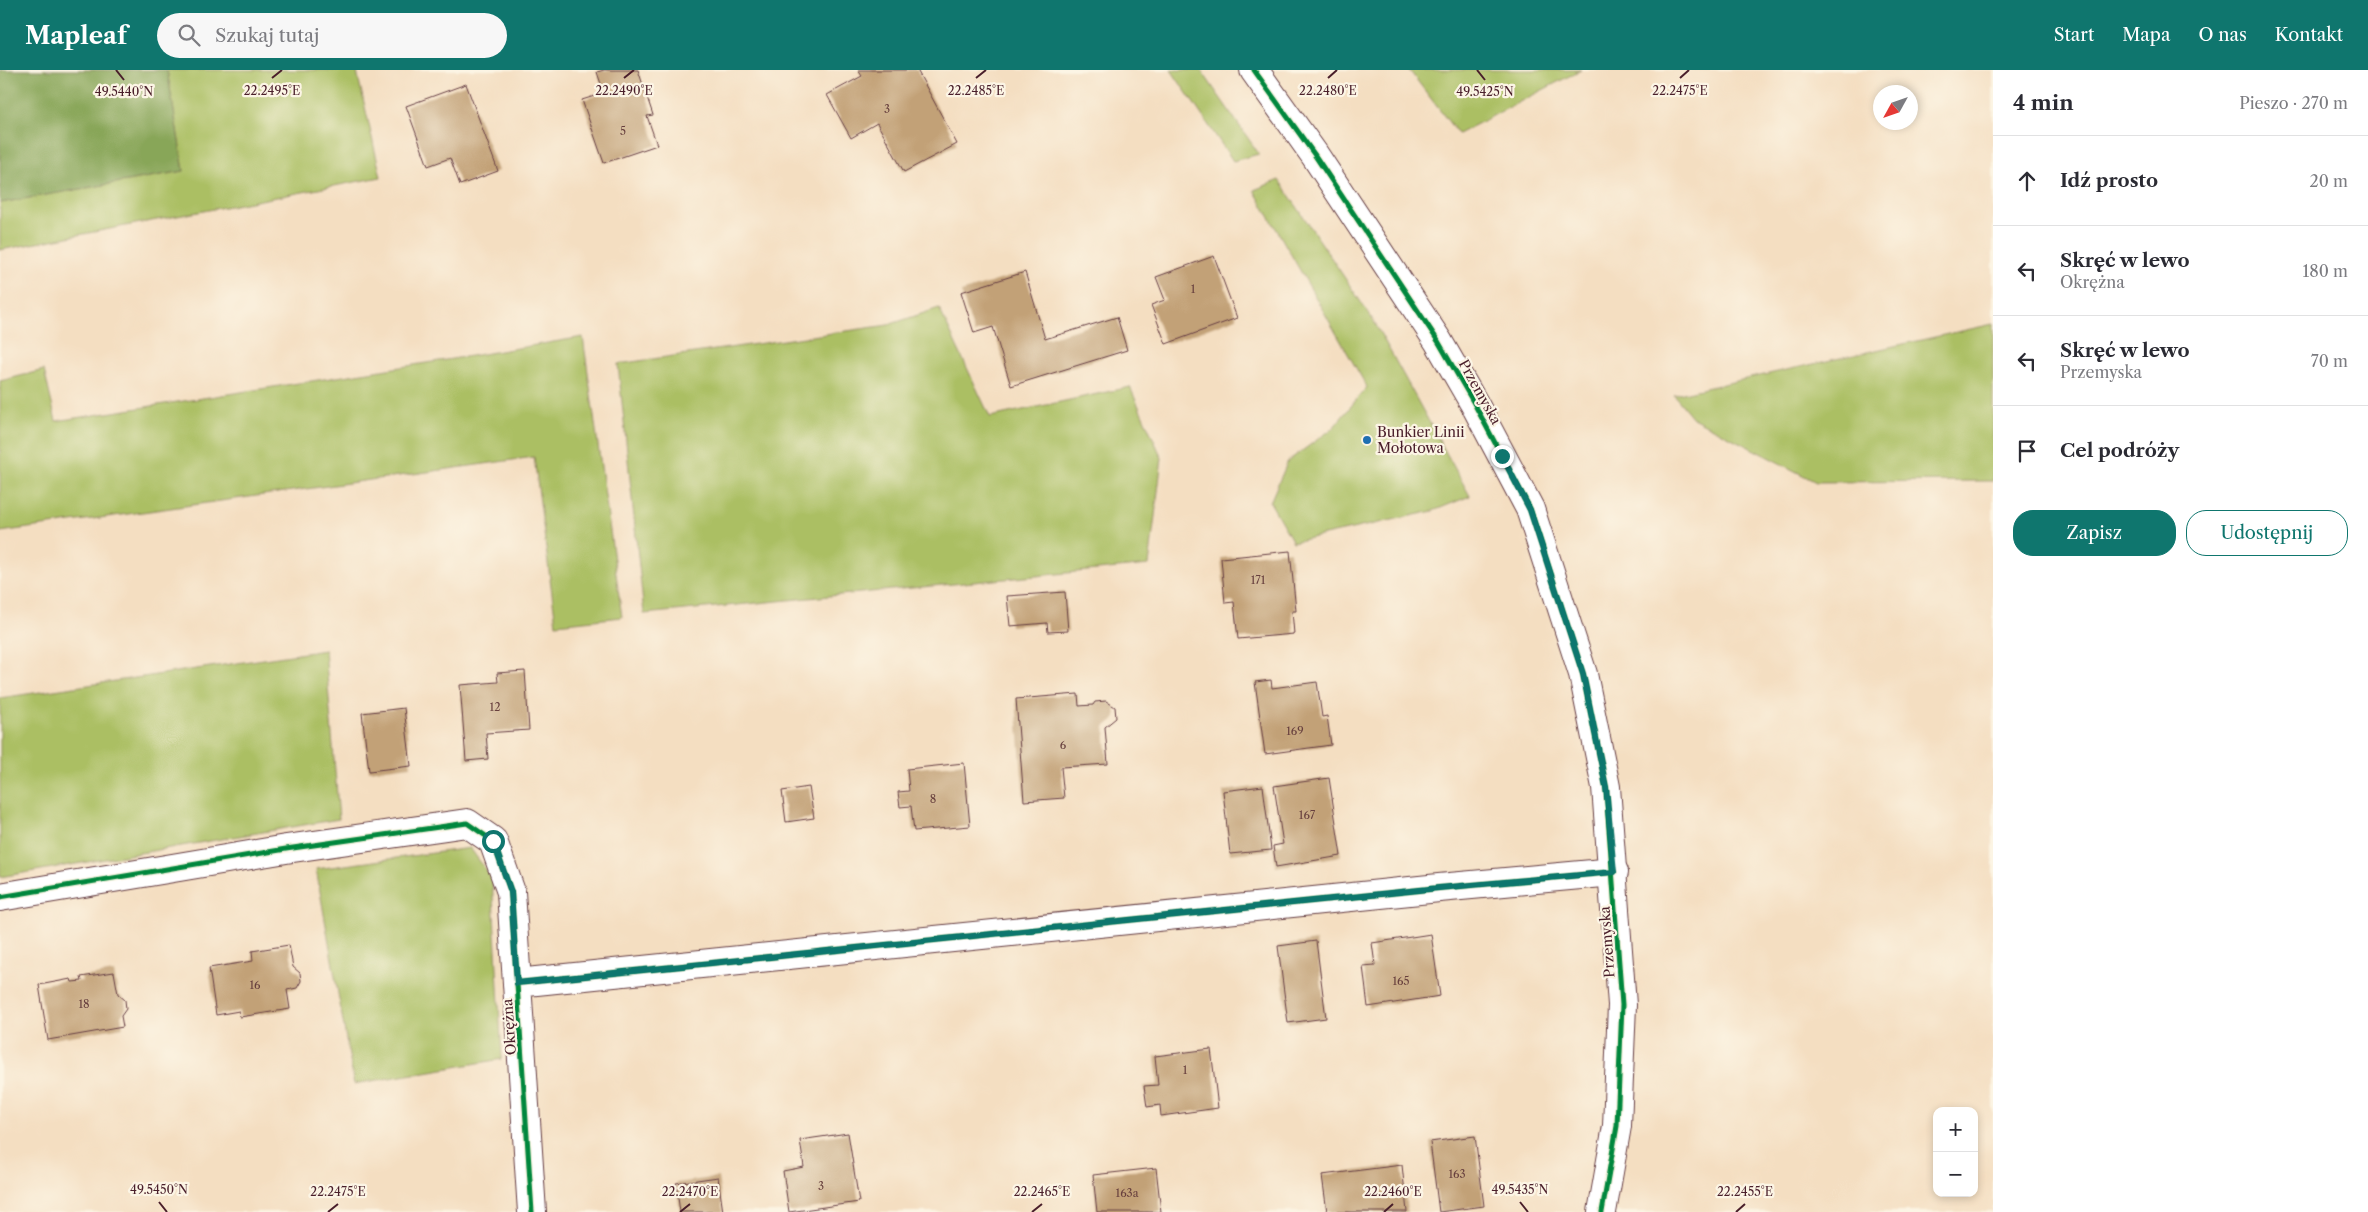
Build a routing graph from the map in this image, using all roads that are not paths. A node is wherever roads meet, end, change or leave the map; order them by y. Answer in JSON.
{"nodes":[{"id":1,"x":1254,"y":70,"type":"edge"},
{"id":2,"x":1614,"y":872,"type":"junction"},
{"id":3,"x":0,"y":897,"type":"edge"},
{"id":4,"x":517,"y":983,"type":"junction"},
{"id":5,"x":532,"y":1212,"type":"edge"},
{"id":6,"x":1602,"y":1212,"type":"edge"}],
"edges":[{"from":1,"to":2,"type":"street","name":"Przemyska"},
{"from":2,"to":4,"type":"street","name":"Okrężna"},
{"from":2,"to":6,"type":"street","name":"Przemyska"},
{"from":3,"to":4,"type":"street"},
{"from":4,"to":5,"type":"street","name":"Okrężna"}]}
